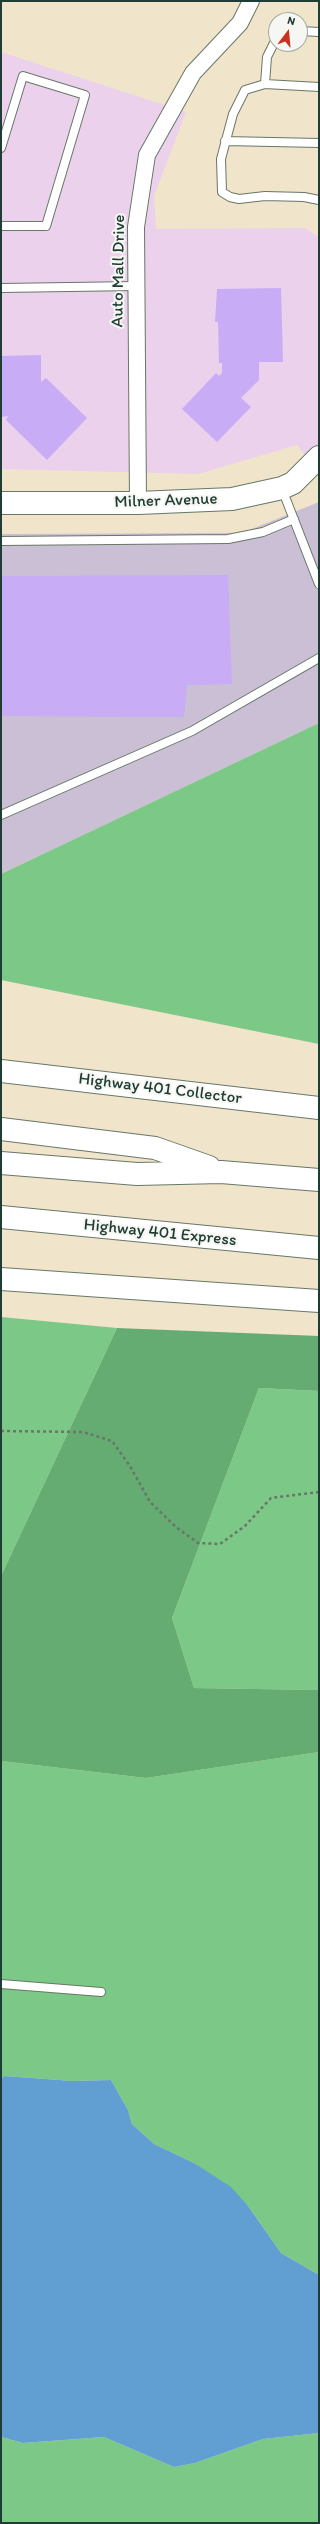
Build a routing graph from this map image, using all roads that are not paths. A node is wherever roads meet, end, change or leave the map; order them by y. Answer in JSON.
{"nodes":[{"id":1,"x":252,"y":1,"type":"edge"},
{"id":2,"x":308,"y":31,"type":"edge"},
{"id":3,"x":319,"y":32,"type":"edge"},
{"id":4,"x":270,"y":52,"type":"edge"},
{"id":5,"x":265,"y":84,"type":"junction"},
{"id":6,"x":319,"y":87,"type":"edge"},
{"id":7,"x":224,"y":141,"type":"junction"},
{"id":8,"x":319,"y":143,"type":"edge"},
{"id":9,"x":1,"y":148,"type":"edge"},
{"id":10,"x":319,"y":200,"type":"edge"},
{"id":11,"x":1,"y":226,"type":"edge"},
{"id":12,"x":137,"y":286,"type":"junction"},
{"id":13,"x":1,"y":288,"type":"edge"},
{"id":14,"x":319,"y":457,"type":"edge"},
{"id":15,"x":282,"y":488,"type":"junction"},
{"id":16,"x":1,"y":503,"type":"edge"},
{"id":17,"x":138,"y":503,"type":"junction"},
{"id":18,"x":294,"y":519,"type":"junction"},
{"id":19,"x":1,"y":541,"type":"edge"},
{"id":20,"x":319,"y":584,"type":"edge"},
{"id":21,"x":319,"y":658,"type":"edge"},
{"id":22,"x":1,"y":815,"type":"edge"},
{"id":23,"x":1,"y":1071,"type":"edge"},
{"id":24,"x":319,"y":1108,"type":"edge"},
{"id":25,"x":1,"y":1129,"type":"edge"},
{"id":26,"x":1,"y":1163,"type":"edge"},
{"id":27,"x":221,"y":1172,"type":"junction"},
{"id":28,"x":319,"y":1180,"type":"edge"},
{"id":29,"x":1,"y":1217,"type":"edge"},
{"id":30,"x":1,"y":1232,"type":"edge"},
{"id":31,"x":290,"y":1246,"type":"junction"},
{"id":32,"x":319,"y":1248,"type":"edge"},
{"id":33,"x":1,"y":1278,"type":"edge"},
{"id":34,"x":105,"y":1287,"type":"junction"},
{"id":35,"x":1,"y":1294,"type":"edge"},
{"id":36,"x":319,"y":1301,"type":"edge"},
{"id":37,"x":1,"y":1984,"type":"edge"},
{"id":38,"x":101,"y":1992,"type":"dead end"}],
"edges":[{"from":1,"to":12,"type":"street","name":"Auto Mall Drive"},
{"from":2,"to":3,"type":"lane"},
{"from":4,"to":5,"type":"lane"},
{"from":5,"to":6,"type":"lane"},
{"from":5,"to":7,"type":"lane"},
{"from":7,"to":8,"type":"lane"},
{"from":7,"to":10,"type":"lane"},
{"from":9,"to":11,"type":"lane"},
{"from":12,"to":13,"type":"lane"},
{"from":12,"to":17,"type":"street","name":"Auto Mall Drive"},
{"from":14,"to":15,"type":"main road","name":"Milner Avenue"},
{"from":15,"to":17,"type":"main road","name":"Milner Avenue"},
{"from":15,"to":18,"type":"lane"},
{"from":16,"to":17,"type":"main road","name":"Milner Avenue"},
{"from":18,"to":19,"type":"lane"},
{"from":18,"to":20,"type":"lane"},
{"from":21,"to":22,"type":"lane"},
{"from":23,"to":24,"type":"main road","name":"Highway 401 Collector"},
{"from":25,"to":27,"type":"main road"},
{"from":26,"to":27,"type":"main road"},
{"from":27,"to":28,"type":"main road"},
{"from":29,"to":31,"type":"main road","name":"Highway 401 Express"},
{"from":30,"to":31,"type":"main road"},
{"from":31,"to":32,"type":"main road","name":"Highway 401 Express"},
{"from":33,"to":34,"type":"main road"},
{"from":34,"to":35,"type":"main road"},
{"from":34,"to":36,"type":"main road"},
{"from":37,"to":38,"type":"lane"}]}
